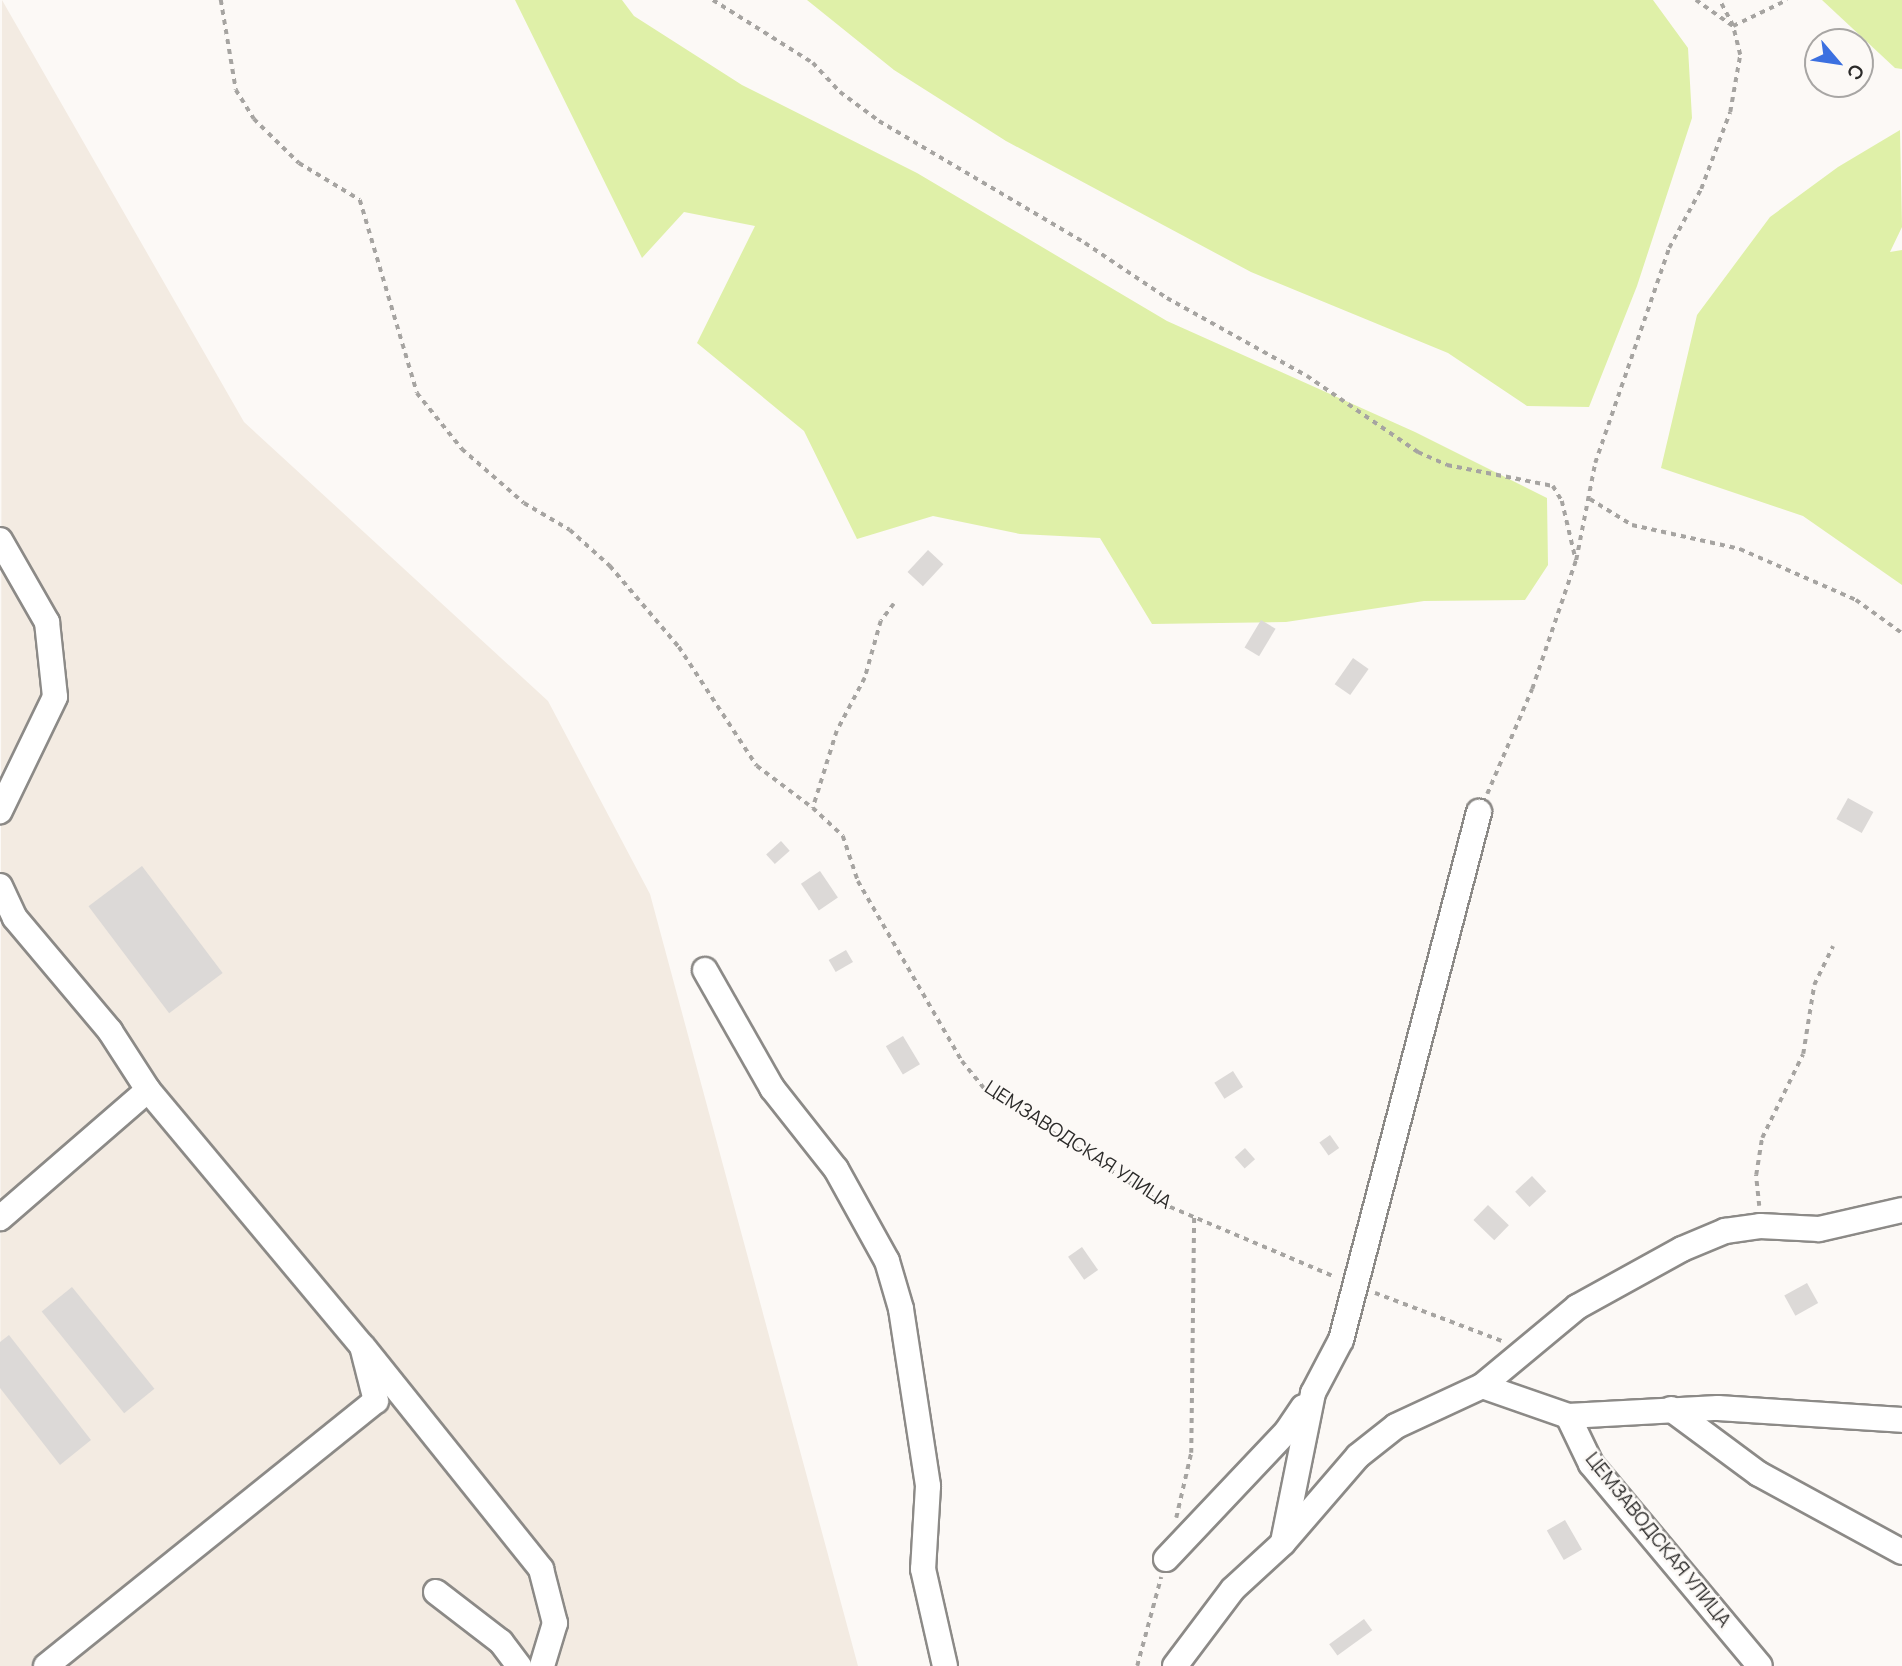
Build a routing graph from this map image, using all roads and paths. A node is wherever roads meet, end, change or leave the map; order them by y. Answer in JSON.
{"nodes":[{"id":1,"x":221,"y":0,"type":"edge"},
{"id":2,"x":713,"y":0,"type":"edge"},
{"id":3,"x":1696,"y":0,"type":"edge"},
{"id":4,"x":1719,"y":0,"type":"edge"},
{"id":5,"x":1787,"y":0,"type":"edge"},
{"id":6,"x":1733,"y":26,"type":"junction"},
{"id":7,"x":1590,"y":499,"type":"junction"},
{"id":8,"x":0,"y":540,"type":"edge"},
{"id":9,"x":1576,"y":559,"type":"junction"},
{"id":10,"x":894,"y":604,"type":"dead end"},
{"id":11,"x":1902,"y":633,"type":"edge"},
{"id":12,"x":813,"y":808,"type":"junction"},
{"id":13,"x":0,"y":811,"type":"edge"},
{"id":14,"x":1479,"y":812,"type":"joint"},
{"id":15,"x":0,"y":886,"type":"edge"},
{"id":16,"x":1833,"y":946,"type":"dead end"},
{"id":17,"x":705,"y":970,"type":"dead end"},
{"id":18,"x":148,"y":1090,"type":"junction"},
{"id":19,"x":1902,"y":1210,"type":"edge"},
{"id":20,"x":1194,"y":1216,"type":"junction"},
{"id":21,"x":0,"y":1217,"type":"edge"},
{"id":22,"x":1760,"y":1226,"type":"junction"},
{"id":23,"x":1353,"y":1284,"type":"junction"},
{"id":24,"x":362,"y":1346,"type":"junction"},
{"id":25,"x":1526,"y":1349,"type":"junction"},
{"id":26,"x":1482,"y":1386,"type":"junction"},
{"id":27,"x":1312,"y":1393,"type":"junction"},
{"id":28,"x":1671,"y":1409,"type":"junction"},
{"id":29,"x":1568,"y":1416,"type":"junction"},
{"id":30,"x":1902,"y":1420,"type":"edge"},
{"id":31,"x":1175,"y":1519,"type":"dead end"},
{"id":32,"x":1283,"y":1543,"type":"junction"},
{"id":33,"x":1902,"y":1552,"type":"edge"},
{"id":34,"x":1166,"y":1559,"type":"joint"},
{"id":35,"x":436,"y":1592,"type":"dead end"},
{"id":36,"x":46,"y":1666,"type":"edge"},
{"id":37,"x":519,"y":1666,"type":"edge"},
{"id":38,"x":542,"y":1666,"type":"edge"},
{"id":39,"x":945,"y":1666,"type":"edge"},
{"id":40,"x":1137,"y":1666,"type":"edge"},
{"id":41,"x":1175,"y":1666,"type":"edge"},
{"id":42,"x":1760,"y":1666,"type":"edge"}],
"edges":[{"from":1,"to":12,"type":"path","name":"ЦЕМЗАВОДСКАЯ УЛИЦА"},
{"from":2,"to":9,"type":"path"},
{"from":3,"to":6,"type":"path"},
{"from":4,"to":6,"type":"path"},
{"from":5,"to":6,"type":"path"},
{"from":6,"to":7,"type":"path"},
{"from":7,"to":9,"type":"path"},
{"from":7,"to":11,"type":"path"},
{"from":8,"to":13,"type":"street"},
{"from":9,"to":14,"type":"path"},
{"from":10,"to":12,"type":"path"},
{"from":12,"to":20,"type":"path","name":"ЦЕМЗАВОДСКАЯ УЛИЦА"},
{"from":14,"to":23,"type":"street"},
{"from":15,"to":18,"type":"street"},
{"from":16,"to":22,"type":"path"},
{"from":17,"to":39,"type":"street"},
{"from":18,"to":21,"type":"street"},
{"from":18,"to":24,"type":"street"},
{"from":19,"to":22,"type":"street"},
{"from":20,"to":23,"type":"path","name":"ЦЕМЗАВОДСКАЯ УЛИЦА"},
{"from":20,"to":31,"type":"path"},
{"from":22,"to":25,"type":"street"},
{"from":23,"to":25,"type":"path","name":"ЦЕМЗАВОДСКАЯ УЛИЦА"},
{"from":23,"to":27,"type":"street"},
{"from":24,"to":36,"type":"street"},
{"from":24,"to":38,"type":"street"},
{"from":25,"to":26,"type":"street"},
{"from":26,"to":29,"type":"street"},
{"from":26,"to":32,"type":"street"},
{"from":27,"to":32,"type":"street"},
{"from":27,"to":34,"type":"street"},
{"from":28,"to":29,"type":"street"},
{"from":28,"to":30,"type":"street"},
{"from":28,"to":33,"type":"street"},
{"from":29,"to":42,"type":"street","name":"ЦЕМЗАВОДСКАЯ УЛИЦА"},
{"from":32,"to":41,"type":"street"},
{"from":34,"to":40,"type":"path"},
{"from":35,"to":37,"type":"street"}]}
